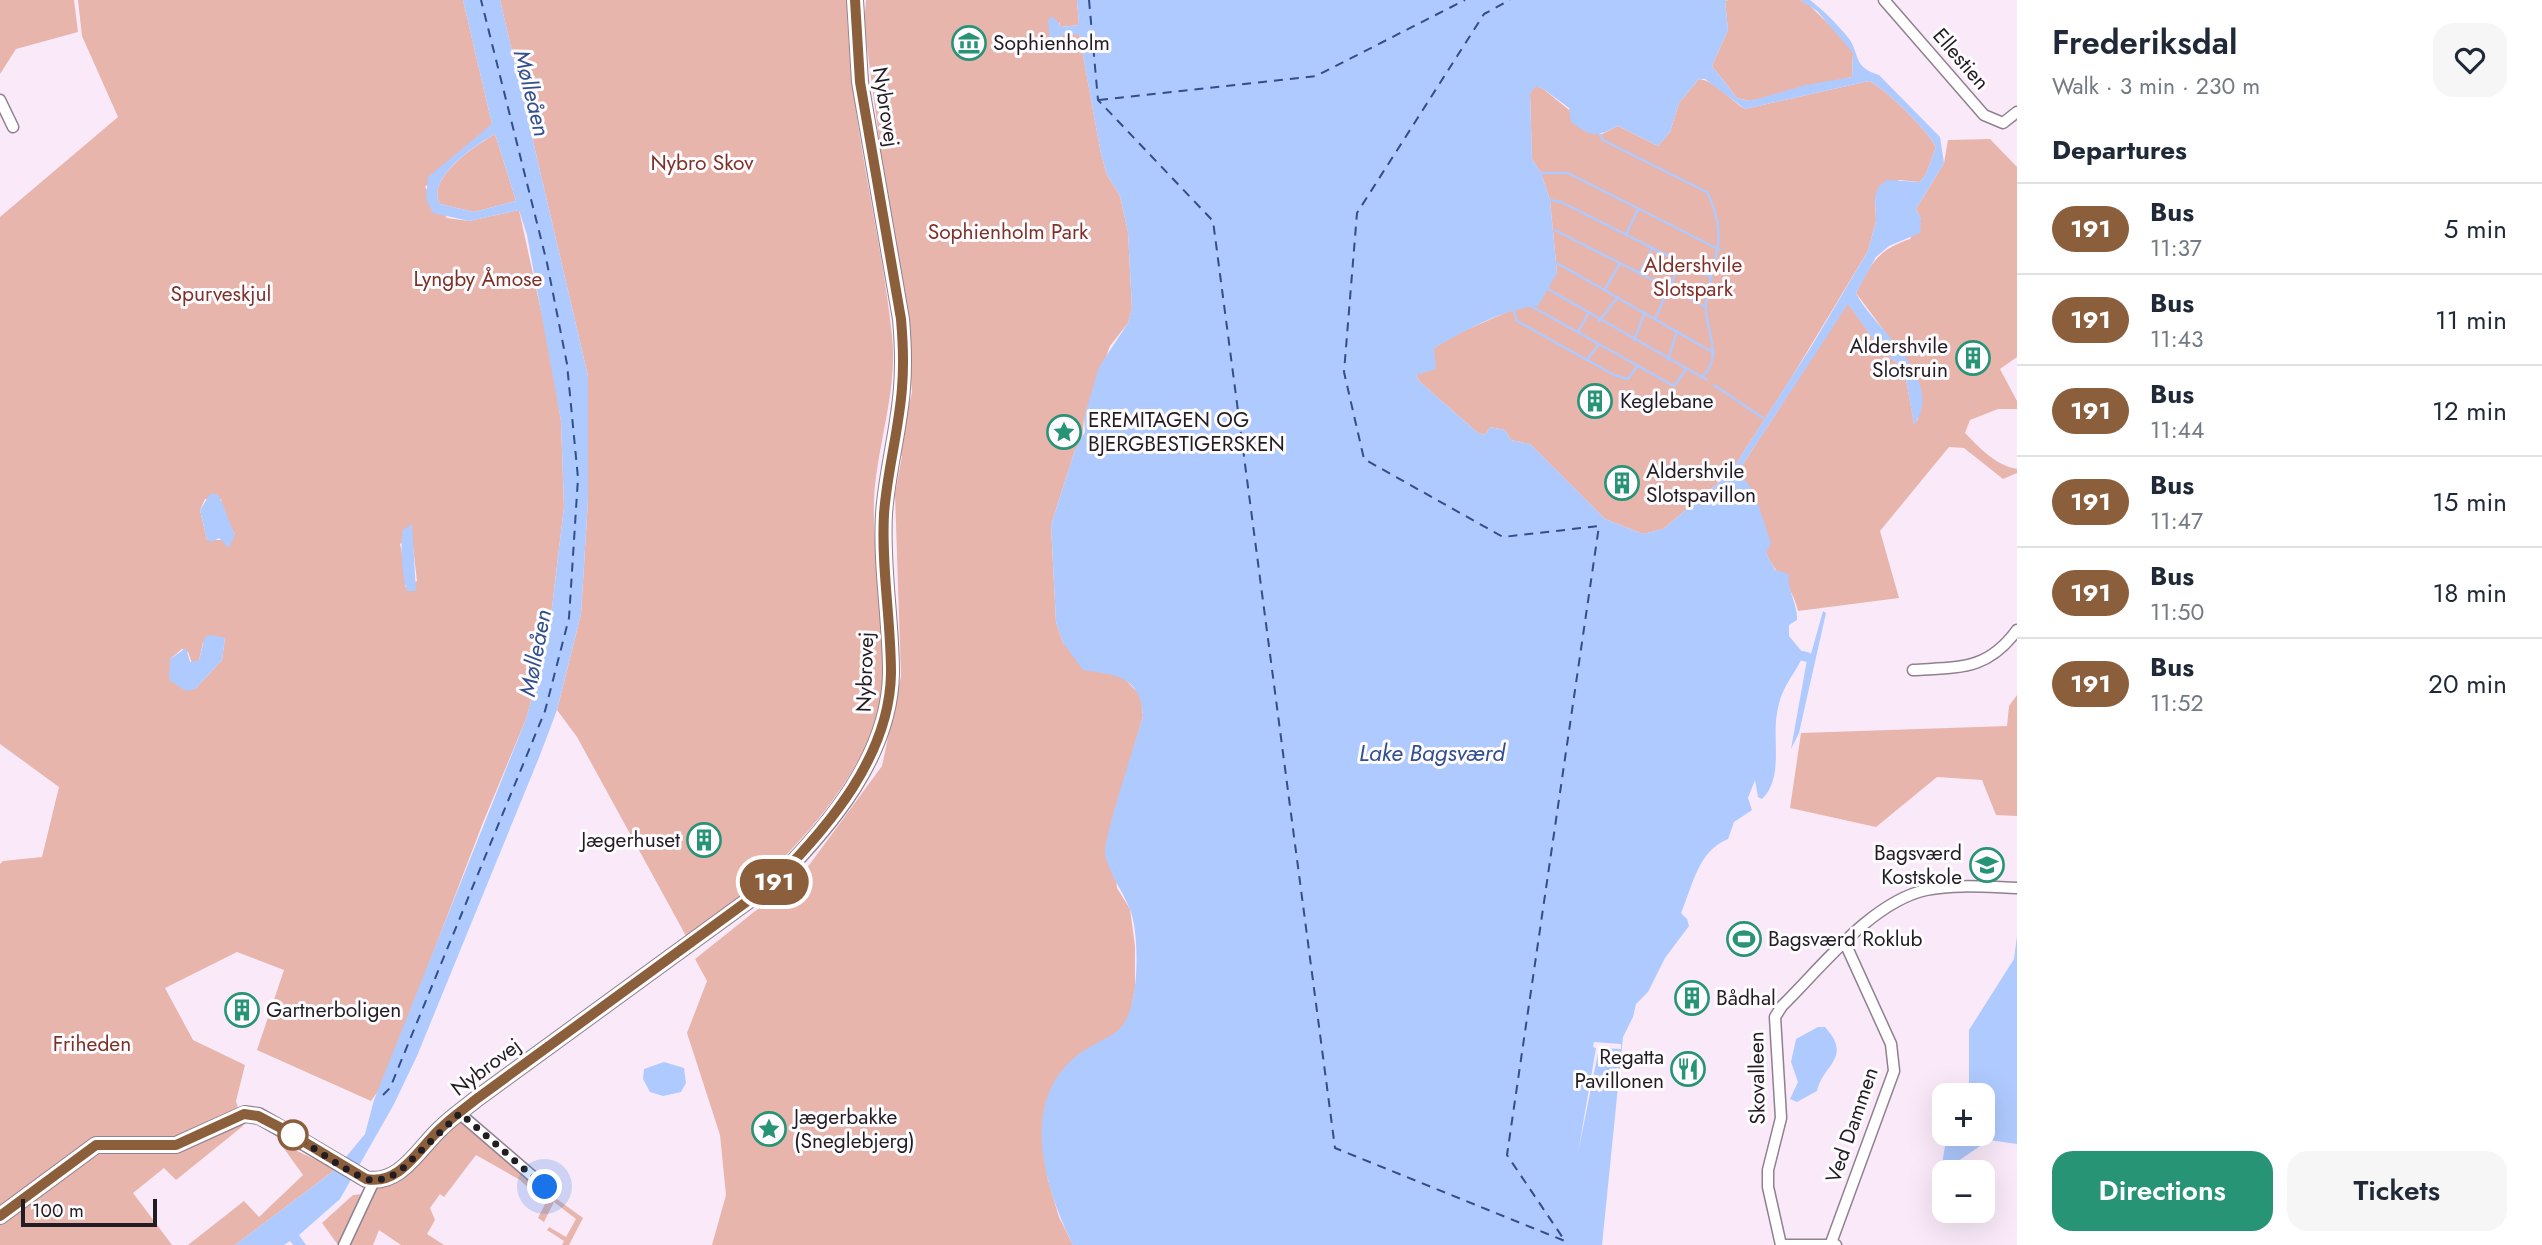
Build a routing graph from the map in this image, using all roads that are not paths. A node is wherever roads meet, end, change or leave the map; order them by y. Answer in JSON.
{"nodes":[{"id":1,"x":855,"y":0,"type":"edge"},
{"id":2,"x":1884,"y":0,"type":"edge"},
{"id":3,"x":0,"y":100,"type":"edge"},
{"id":4,"x":2017,"y":112,"type":"edge"},
{"id":5,"x":13,"y":127,"type":"dead end"},
{"id":6,"x":2017,"y":630,"type":"edge"},
{"id":7,"x":1913,"y":670,"type":"dead end"},
{"id":8,"x":2017,"y":888,"type":"edge"},
{"id":9,"x":1845,"y":943,"type":"junction"},
{"id":10,"x":460,"y":1113,"type":"junction"},
{"id":11,"x":367,"y":1178,"type":"junction"},
{"id":12,"x":545,"y":1187,"type":"dead end"},
{"id":13,"x":0,"y":1216,"type":"edge"},
{"id":14,"x":1834,"y":1244,"type":"edge"},
{"id":15,"x":344,"y":1245,"type":"edge"},
{"id":16,"x":1781,"y":1245,"type":"edge"}],
"edges":[{"from":1,"to":10,"type":"street","name":"Nybrovej"},
{"from":2,"to":4,"type":"street","name":"Ellestien"},
{"from":3,"to":5,"type":"street"},
{"from":6,"to":7,"type":"street"},
{"from":8,"to":9,"type":"street","name":"Skovalleen"},
{"from":9,"to":14,"type":"street","name":"Ved Dammen"},
{"from":9,"to":16,"type":"street","name":"Skovalleen"},
{"from":10,"to":11,"type":"street","name":"Nybrovej"},
{"from":10,"to":12,"type":"street"},
{"from":11,"to":13,"type":"street"},
{"from":11,"to":15,"type":"street"},
{"from":14,"to":16,"type":"street"}]}
